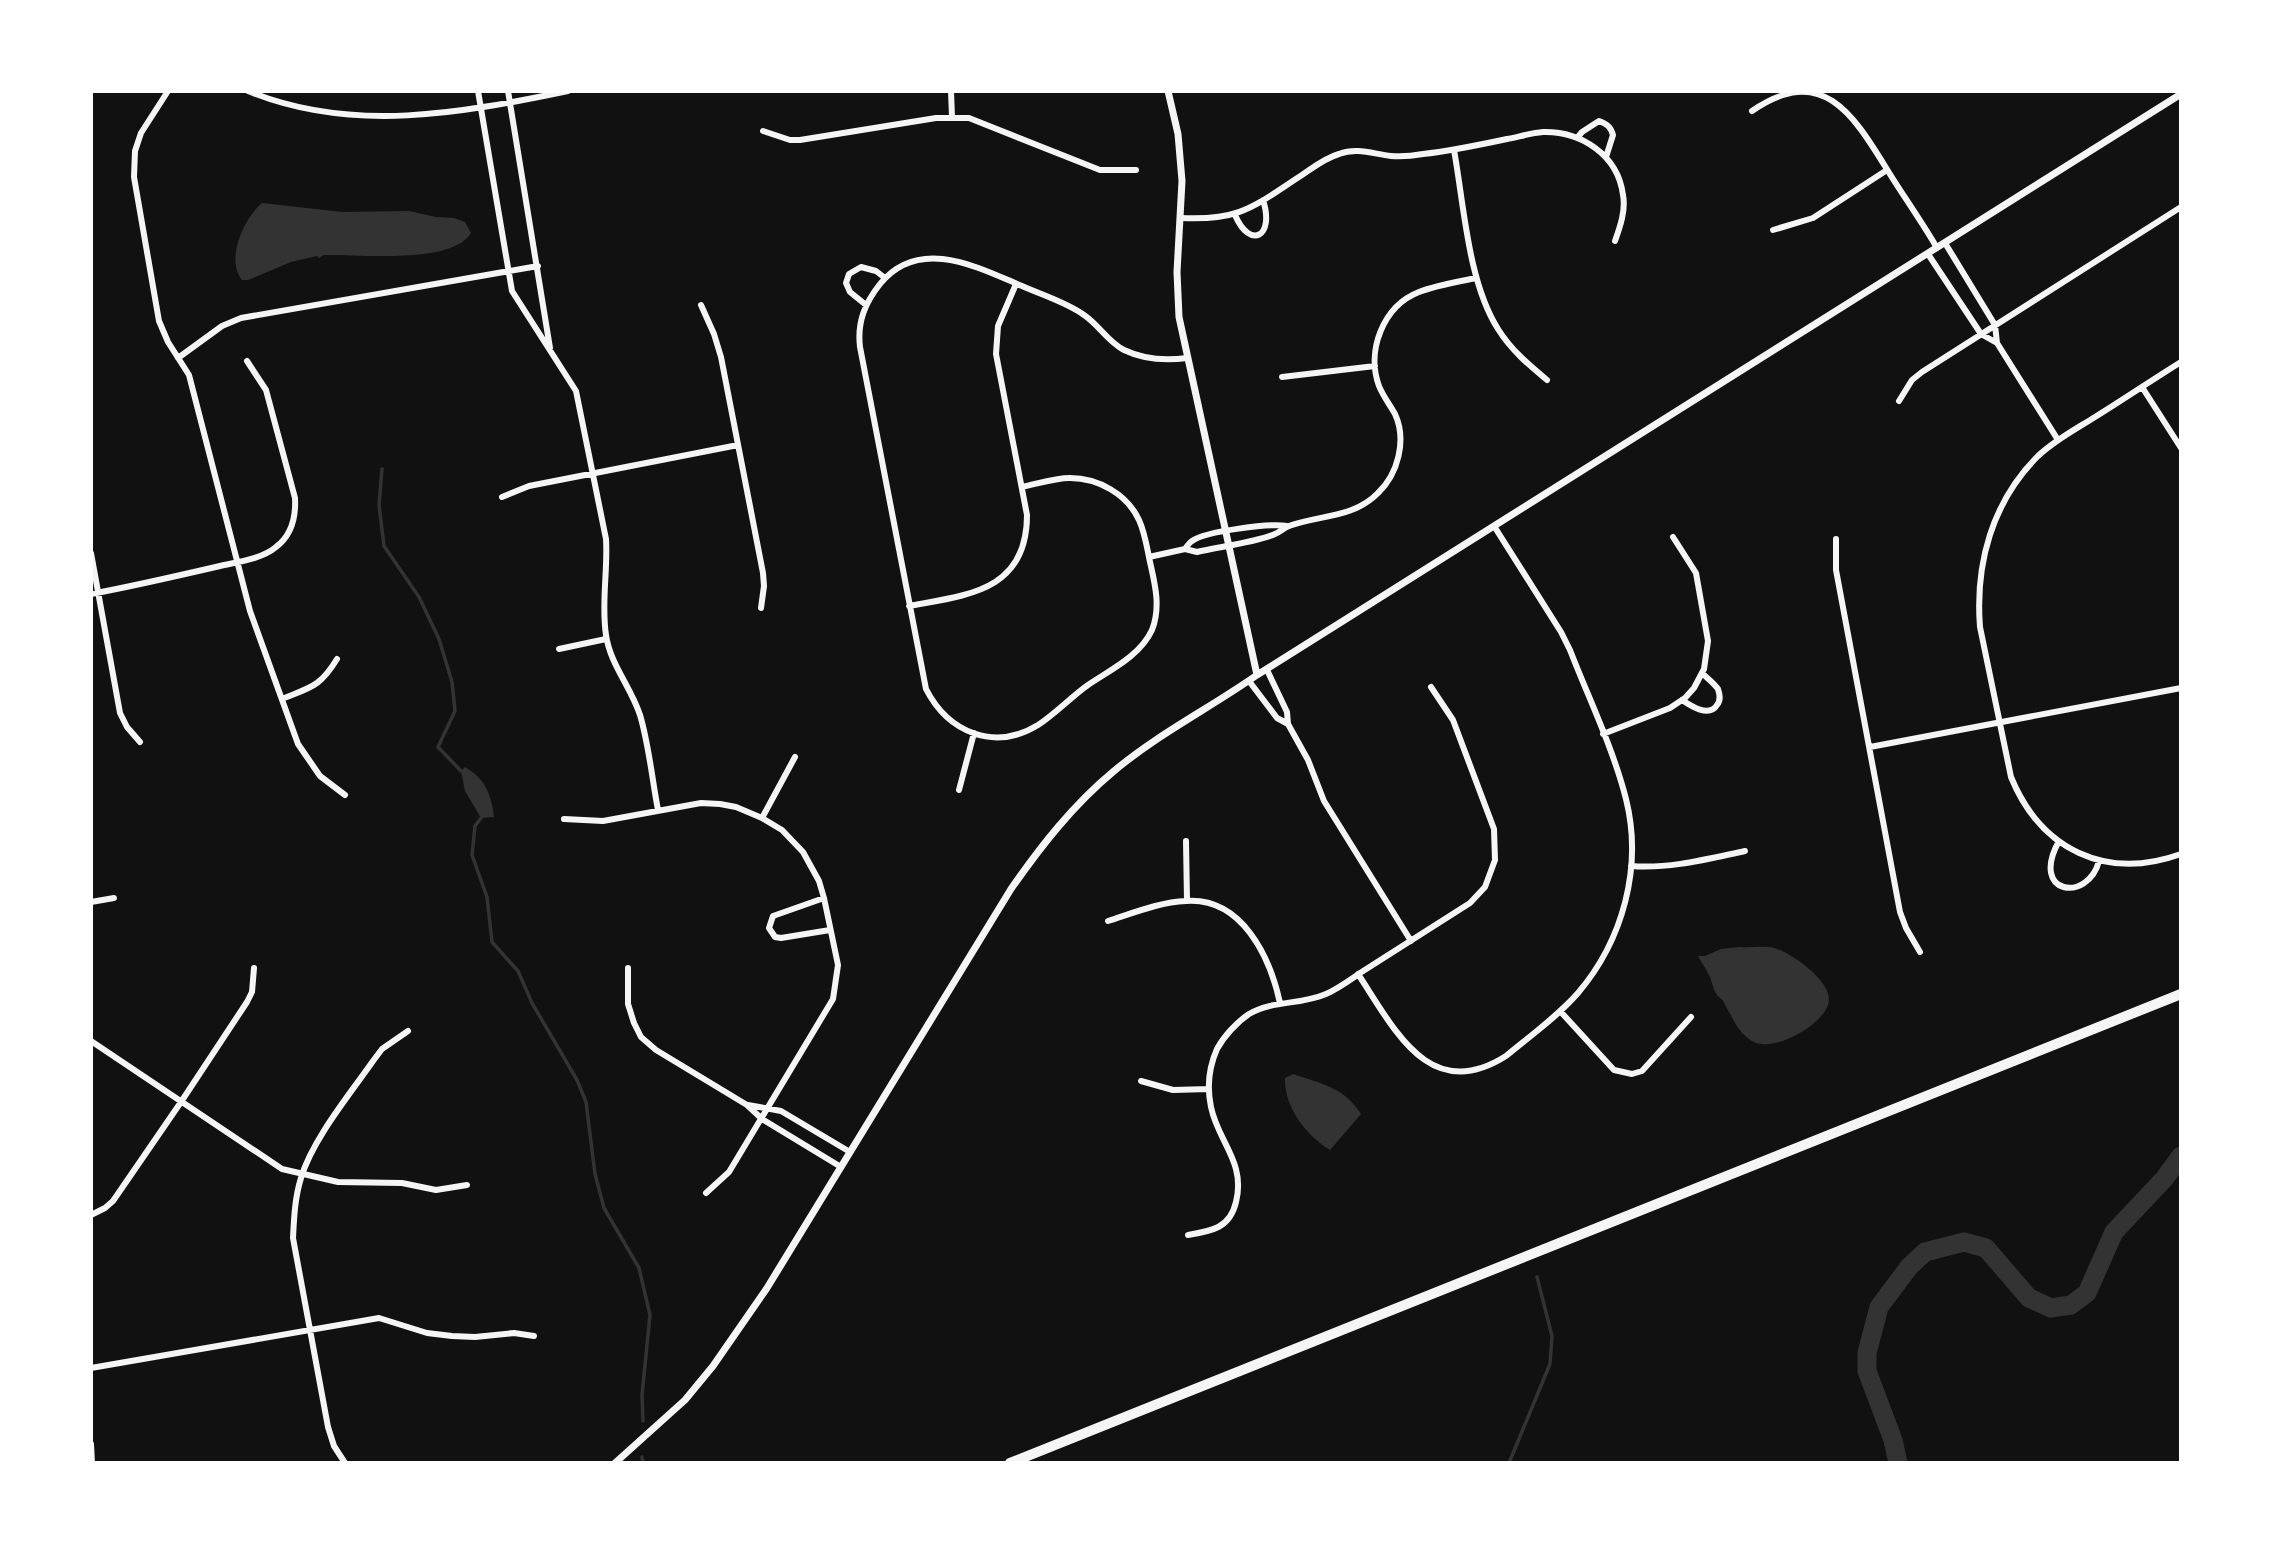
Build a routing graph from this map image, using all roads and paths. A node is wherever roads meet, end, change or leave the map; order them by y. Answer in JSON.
{"nodes":[{"id":1,"x":168,"y":91,"type":"edge"},
{"id":2,"x":248,"y":91,"type":"edge"},
{"id":3,"x":478,"y":91,"type":"edge"},
{"id":4,"x":508,"y":91,"type":"edge"},
{"id":5,"x":568,"y":91,"type":"edge"},
{"id":6,"x":951,"y":91,"type":"edge"},
{"id":7,"x":1168,"y":91,"type":"edge"},
{"id":8,"x":2181,"y":94,"type":"edge"},
{"id":9,"x":510,"y":102,"type":"junction"},
{"id":10,"x":481,"y":107,"type":"junction"},
{"id":11,"x":1752,"y":111,"type":"dead end"},
{"id":12,"x":952,"y":117,"type":"junction"},
{"id":13,"x":763,"y":131,"type":"dead end"},
{"id":14,"x":1577,"y":138,"type":"junction"},
{"id":15,"x":1454,"y":150,"type":"junction"},
{"id":16,"x":1606,"y":157,"type":"junction"},
{"id":17,"x":1136,"y":170,"type":"dead end"},
{"id":18,"x":1888,"y":170,"type":"junction"},
{"id":19,"x":1263,"y":201,"type":"junction"},
{"id":20,"x":2181,"y":207,"type":"edge"},
{"id":21,"x":1235,"y":215,"type":"junction"},
{"id":22,"x":1181,"y":218,"type":"junction"},
{"id":23,"x":1773,"y":230,"type":"dead end"},
{"id":24,"x":1615,"y":241,"type":"dead end"},
{"id":25,"x":1945,"y":243,"type":"junction"},
{"id":26,"x":1937,"y":248,"type":"junction"},
{"id":27,"x":1928,"y":254,"type":"junction"},
{"id":28,"x":538,"y":266,"type":"junction"},
{"id":29,"x":508,"y":272,"type":"junction"},
{"id":30,"x":885,"y":278,"type":"junction"},
{"id":31,"x":1476,"y":278,"type":"junction"},
{"id":32,"x":1016,"y":284,"type":"junction"},
{"id":33,"x":701,"y":305,"type":"dead end"},
{"id":34,"x":866,"y":305,"type":"junction"},
{"id":35,"x":1995,"y":326,"type":"junction"},
{"id":36,"x":1982,"y":334,"type":"junction"},
{"id":37,"x":1997,"y":344,"type":"junction"},
{"id":38,"x":551,"y":354,"type":"junction"},
{"id":39,"x":178,"y":358,"type":"junction"},
{"id":40,"x":1186,"y":358,"type":"junction"},
{"id":41,"x":247,"y":361,"type":"dead end"},
{"id":42,"x":2181,"y":362,"type":"edge"},
{"id":43,"x":1375,"y":366,"type":"junction"},
{"id":44,"x":1282,"y":377,"type":"dead end"},
{"id":45,"x":1547,"y":380,"type":"dead end"},
{"id":46,"x":2142,"y":387,"type":"junction"},
{"id":47,"x":1899,"y":401,"type":"dead end"},
{"id":48,"x":2058,"y":440,"type":"junction"},
{"id":49,"x":738,"y":445,"type":"junction"},
{"id":50,"x":2181,"y":448,"type":"edge"},
{"id":51,"x":593,"y":474,"type":"junction"},
{"id":52,"x":1022,"y":486,"type":"junction"},
{"id":53,"x":502,"y":497,"type":"dead end"},
{"id":54,"x":1287,"y":526,"type":"junction"},
{"id":55,"x":1494,"y":526,"type":"junction"},
{"id":56,"x":1226,"y":532,"type":"junction"},
{"id":57,"x":1673,"y":537,"type":"dead end"},
{"id":58,"x":1836,"y":539,"type":"dead end"},
{"id":59,"x":1229,"y":545,"type":"junction"},
{"id":60,"x":1185,"y":549,"type":"junction"},
{"id":61,"x":91,"y":553,"type":"edge"},
{"id":62,"x":1149,"y":557,"type":"junction"},
{"id":63,"x":237,"y":562,"type":"junction"},
{"id":64,"x":95,"y":593,"type":"edge"},
{"id":65,"x":909,"y":606,"type":"junction"},
{"id":66,"x":761,"y":608,"type":"dead end"},
{"id":67,"x":606,"y":639,"type":"junction"},
{"id":68,"x":559,"y":649,"type":"dead end"},
{"id":69,"x":337,"y":659,"type":"dead end"},
{"id":70,"x":1266,"y":670,"type":"junction"},
{"id":71,"x":1702,"y":673,"type":"junction"},
{"id":72,"x":1257,"y":675,"type":"junction"},
{"id":73,"x":1249,"y":681,"type":"junction"},
{"id":74,"x":1431,"y":687,"type":"dead end"},
{"id":75,"x":2181,"y":688,"type":"edge"},
{"id":76,"x":282,"y":699,"type":"junction"},
{"id":77,"x":1682,"y":700,"type":"junction"},
{"id":78,"x":1288,"y":724,"type":"junction"},
{"id":79,"x":2001,"y":724,"type":"junction"},
{"id":80,"x":974,"y":733,"type":"junction"},
{"id":81,"x":1603,"y":734,"type":"junction"},
{"id":82,"x":140,"y":742,"type":"dead end"},
{"id":83,"x":1871,"y":747,"type":"junction"},
{"id":84,"x":795,"y":757,"type":"dead end"},
{"id":85,"x":959,"y":790,"type":"dead end"},
{"id":86,"x":345,"y":795,"type":"dead end"},
{"id":87,"x":658,"y":810,"type":"junction"},
{"id":88,"x":762,"y":818,"type":"junction"},
{"id":89,"x":564,"y":819,"type":"dead end"},
{"id":90,"x":1186,"y":841,"type":"dead end"},
{"id":91,"x":2059,"y":841,"type":"junction"},
{"id":92,"x":1745,"y":851,"type":"dead end"},
{"id":93,"x":2181,"y":854,"type":"edge"},
{"id":94,"x":2099,"y":861,"type":"junction"},
{"id":95,"x":1631,"y":866,"type":"junction"},
{"id":96,"x":114,"y":898,"type":"dead end"},
{"id":97,"x":824,"y":898,"type":"junction"},
{"id":98,"x":1187,"y":901,"type":"junction"},
{"id":99,"x":91,"y":902,"type":"edge"},
{"id":100,"x":1108,"y":920,"type":"dead end"},
{"id":101,"x":830,"y":930,"type":"junction"},
{"id":102,"x":1411,"y":941,"type":"junction"},
{"id":103,"x":1920,"y":952,"type":"dead end"},
{"id":104,"x":254,"y":968,"type":"dead end"},
{"id":105,"x":628,"y":968,"type":"dead end"},
{"id":106,"x":1358,"y":974,"type":"junction"},
{"id":107,"x":2181,"y":993,"type":"edge"},
{"id":108,"x":1280,"y":1003,"type":"junction"},
{"id":109,"x":1560,"y":1011,"type":"junction"},
{"id":110,"x":1691,"y":1017,"type":"dead end"},
{"id":111,"x":408,"y":1031,"type":"dead end"},
{"id":112,"x":91,"y":1041,"type":"edge"},
{"id":113,"x":1141,"y":1081,"type":"dead end"},
{"id":114,"x":1209,"y":1089,"type":"junction"},
{"id":115,"x":181,"y":1102,"type":"junction"},
{"id":116,"x":747,"y":1105,"type":"junction"},
{"id":117,"x":768,"y":1108,"type":"junction"},
{"id":118,"x":762,"y":1119,"type":"junction"},
{"id":119,"x":850,"y":1152,"type":"junction"},
{"id":120,"x":841,"y":1167,"type":"junction"},
{"id":121,"x":301,"y":1175,"type":"junction"},
{"id":122,"x":467,"y":1185,"type":"dead end"},
{"id":123,"x":706,"y":1193,"type":"dead end"},
{"id":124,"x":91,"y":1215,"type":"edge"},
{"id":125,"x":1188,"y":1235,"type":"dead end"},
{"id":126,"x":310,"y":1329,"type":"junction"},
{"id":127,"x":534,"y":1336,"type":"dead end"},
{"id":128,"x":91,"y":1368,"type":"edge"},
{"id":129,"x":91,"y":1444,"type":"edge"},
{"id":130,"x":92,"y":1463,"type":"edge"},
{"id":131,"x":345,"y":1463,"type":"edge"},
{"id":132,"x":615,"y":1463,"type":"edge"},
{"id":133,"x":1010,"y":1463,"type":"edge"}],
"edges":[{"from":1,"to":39,"type":"street"},
{"from":2,"to":10,"type":"street"},
{"from":3,"to":10,"type":"street"},
{"from":4,"to":9,"type":"street"},
{"from":5,"to":9,"type":"street"},
{"from":6,"to":12,"type":"street"},
{"from":7,"to":22,"type":"street"},
{"from":8,"to":25,"type":"street"},
{"from":9,"to":10,"type":"street"},
{"from":9,"to":28,"type":"street"},
{"from":10,"to":29,"type":"street"},
{"from":11,"to":18,"type":"street"},
{"from":12,"to":13,"type":"street"},
{"from":12,"to":17,"type":"street"},
{"from":14,"to":15,"type":"street"},
{"from":14,"to":16,"type":"street"},
{"from":14,"to":16,"type":"street"},
{"from":15,"to":19,"type":"street"},
{"from":15,"to":31,"type":"street"},
{"from":16,"to":24,"type":"street"},
{"from":18,"to":23,"type":"street"},
{"from":18,"to":26,"type":"street"},
{"from":19,"to":21,"type":"street"},
{"from":19,"to":21,"type":"street"},
{"from":20,"to":35,"type":"street"},
{"from":21,"to":22,"type":"street"},
{"from":22,"to":40,"type":"street"},
{"from":25,"to":26,"type":"street"},
{"from":25,"to":35,"type":"street"},
{"from":26,"to":27,"type":"street"},
{"from":27,"to":36,"type":"street"},
{"from":27,"to":55,"type":"street"},
{"from":28,"to":29,"type":"street"},
{"from":28,"to":38,"type":"street"},
{"from":29,"to":38,"type":"street"},
{"from":29,"to":39,"type":"street"},
{"from":30,"to":32,"type":"street"},
{"from":30,"to":34,"type":"street"},
{"from":30,"to":34,"type":"street"},
{"from":31,"to":43,"type":"street"},
{"from":31,"to":45,"type":"street"},
{"from":32,"to":40,"type":"street"},
{"from":32,"to":52,"type":"street"},
{"from":33,"to":49,"type":"street"},
{"from":34,"to":65,"type":"street"},
{"from":35,"to":36,"type":"street"},
{"from":35,"to":37,"type":"street"},
{"from":36,"to":37,"type":"street"},
{"from":36,"to":47,"type":"street"},
{"from":37,"to":48,"type":"street"},
{"from":38,"to":51,"type":"street"},
{"from":39,"to":63,"type":"street"},
{"from":40,"to":56,"type":"street"},
{"from":41,"to":63,"type":"street"},
{"from":42,"to":46,"type":"street"},
{"from":43,"to":44,"type":"street"},
{"from":43,"to":54,"type":"street"},
{"from":46,"to":48,"type":"street"},
{"from":46,"to":50,"type":"street"},
{"from":48,"to":79,"type":"street"},
{"from":49,"to":51,"type":"street"},
{"from":49,"to":66,"type":"street"},
{"from":51,"to":53,"type":"street"},
{"from":51,"to":67,"type":"street"},
{"from":52,"to":62,"type":"street"},
{"from":52,"to":65,"type":"street"},
{"from":54,"to":56,"type":"street"},
{"from":54,"to":59,"type":"street"},
{"from":55,"to":70,"type":"street"},
{"from":55,"to":81,"type":"street"},
{"from":56,"to":59,"type":"street"},
{"from":56,"to":60,"type":"street"},
{"from":57,"to":71,"type":"street"},
{"from":58,"to":83,"type":"street"},
{"from":59,"to":60,"type":"street"},
{"from":59,"to":72,"type":"street"},
{"from":60,"to":62,"type":"street"},
{"from":61,"to":64,"type":"street"},
{"from":62,"to":80,"type":"street"},
{"from":63,"to":64,"type":"street"},
{"from":63,"to":76,"type":"street"},
{"from":64,"to":82,"type":"street"},
{"from":65,"to":80,"type":"street"},
{"from":67,"to":68,"type":"street"},
{"from":67,"to":87,"type":"street"},
{"from":69,"to":76,"type":"street"},
{"from":70,"to":72,"type":"street"},
{"from":70,"to":78,"type":"street"},
{"from":71,"to":77,"type":"street"},
{"from":71,"to":77,"type":"street"},
{"from":72,"to":73,"type":"street"},
{"from":73,"to":78,"type":"street"},
{"from":73,"to":119,"type":"street"},
{"from":74,"to":102,"type":"street"},
{"from":75,"to":79,"type":"street"},
{"from":76,"to":86,"type":"street"},
{"from":77,"to":81,"type":"street"},
{"from":78,"to":102,"type":"street"},
{"from":79,"to":83,"type":"street"},
{"from":79,"to":91,"type":"street"},
{"from":80,"to":85,"type":"street"},
{"from":81,"to":95,"type":"street"},
{"from":83,"to":103,"type":"street"},
{"from":84,"to":88,"type":"street"},
{"from":87,"to":88,"type":"street"},
{"from":87,"to":89,"type":"street"},
{"from":88,"to":97,"type":"street"},
{"from":90,"to":98,"type":"street"},
{"from":91,"to":94,"type":"street"},
{"from":91,"to":94,"type":"street"},
{"from":92,"to":95,"type":"street"},
{"from":93,"to":94,"type":"street"},
{"from":95,"to":109,"type":"street"},
{"from":96,"to":99,"type":"street"},
{"from":97,"to":101,"type":"street"},
{"from":97,"to":101,"type":"street"},
{"from":98,"to":100,"type":"street"},
{"from":98,"to":108,"type":"street"},
{"from":101,"to":117,"type":"street"},
{"from":102,"to":106,"type":"street"},
{"from":104,"to":115,"type":"street"},
{"from":105,"to":116,"type":"street"},
{"from":106,"to":108,"type":"street"},
{"from":106,"to":109,"type":"street"},
{"from":107,"to":133,"type":"main road"},
{"from":108,"to":114,"type":"street"},
{"from":109,"to":110,"type":"street"},
{"from":111,"to":121,"type":"street"},
{"from":112,"to":115,"type":"street"},
{"from":113,"to":114,"type":"street"},
{"from":114,"to":125,"type":"street"},
{"from":115,"to":121,"type":"street"},
{"from":115,"to":124,"type":"street"},
{"from":116,"to":117,"type":"street"},
{"from":116,"to":118,"type":"street"},
{"from":117,"to":118,"type":"street"},
{"from":117,"to":119,"type":"street"},
{"from":118,"to":120,"type":"street"},
{"from":118,"to":123,"type":"street"},
{"from":119,"to":120,"type":"street"},
{"from":120,"to":132,"type":"street"},
{"from":121,"to":122,"type":"street"},
{"from":121,"to":126,"type":"street"},
{"from":126,"to":127,"type":"street"},
{"from":126,"to":128,"type":"street"},
{"from":126,"to":131,"type":"street"},
{"from":129,"to":130,"type":"street"}]}
